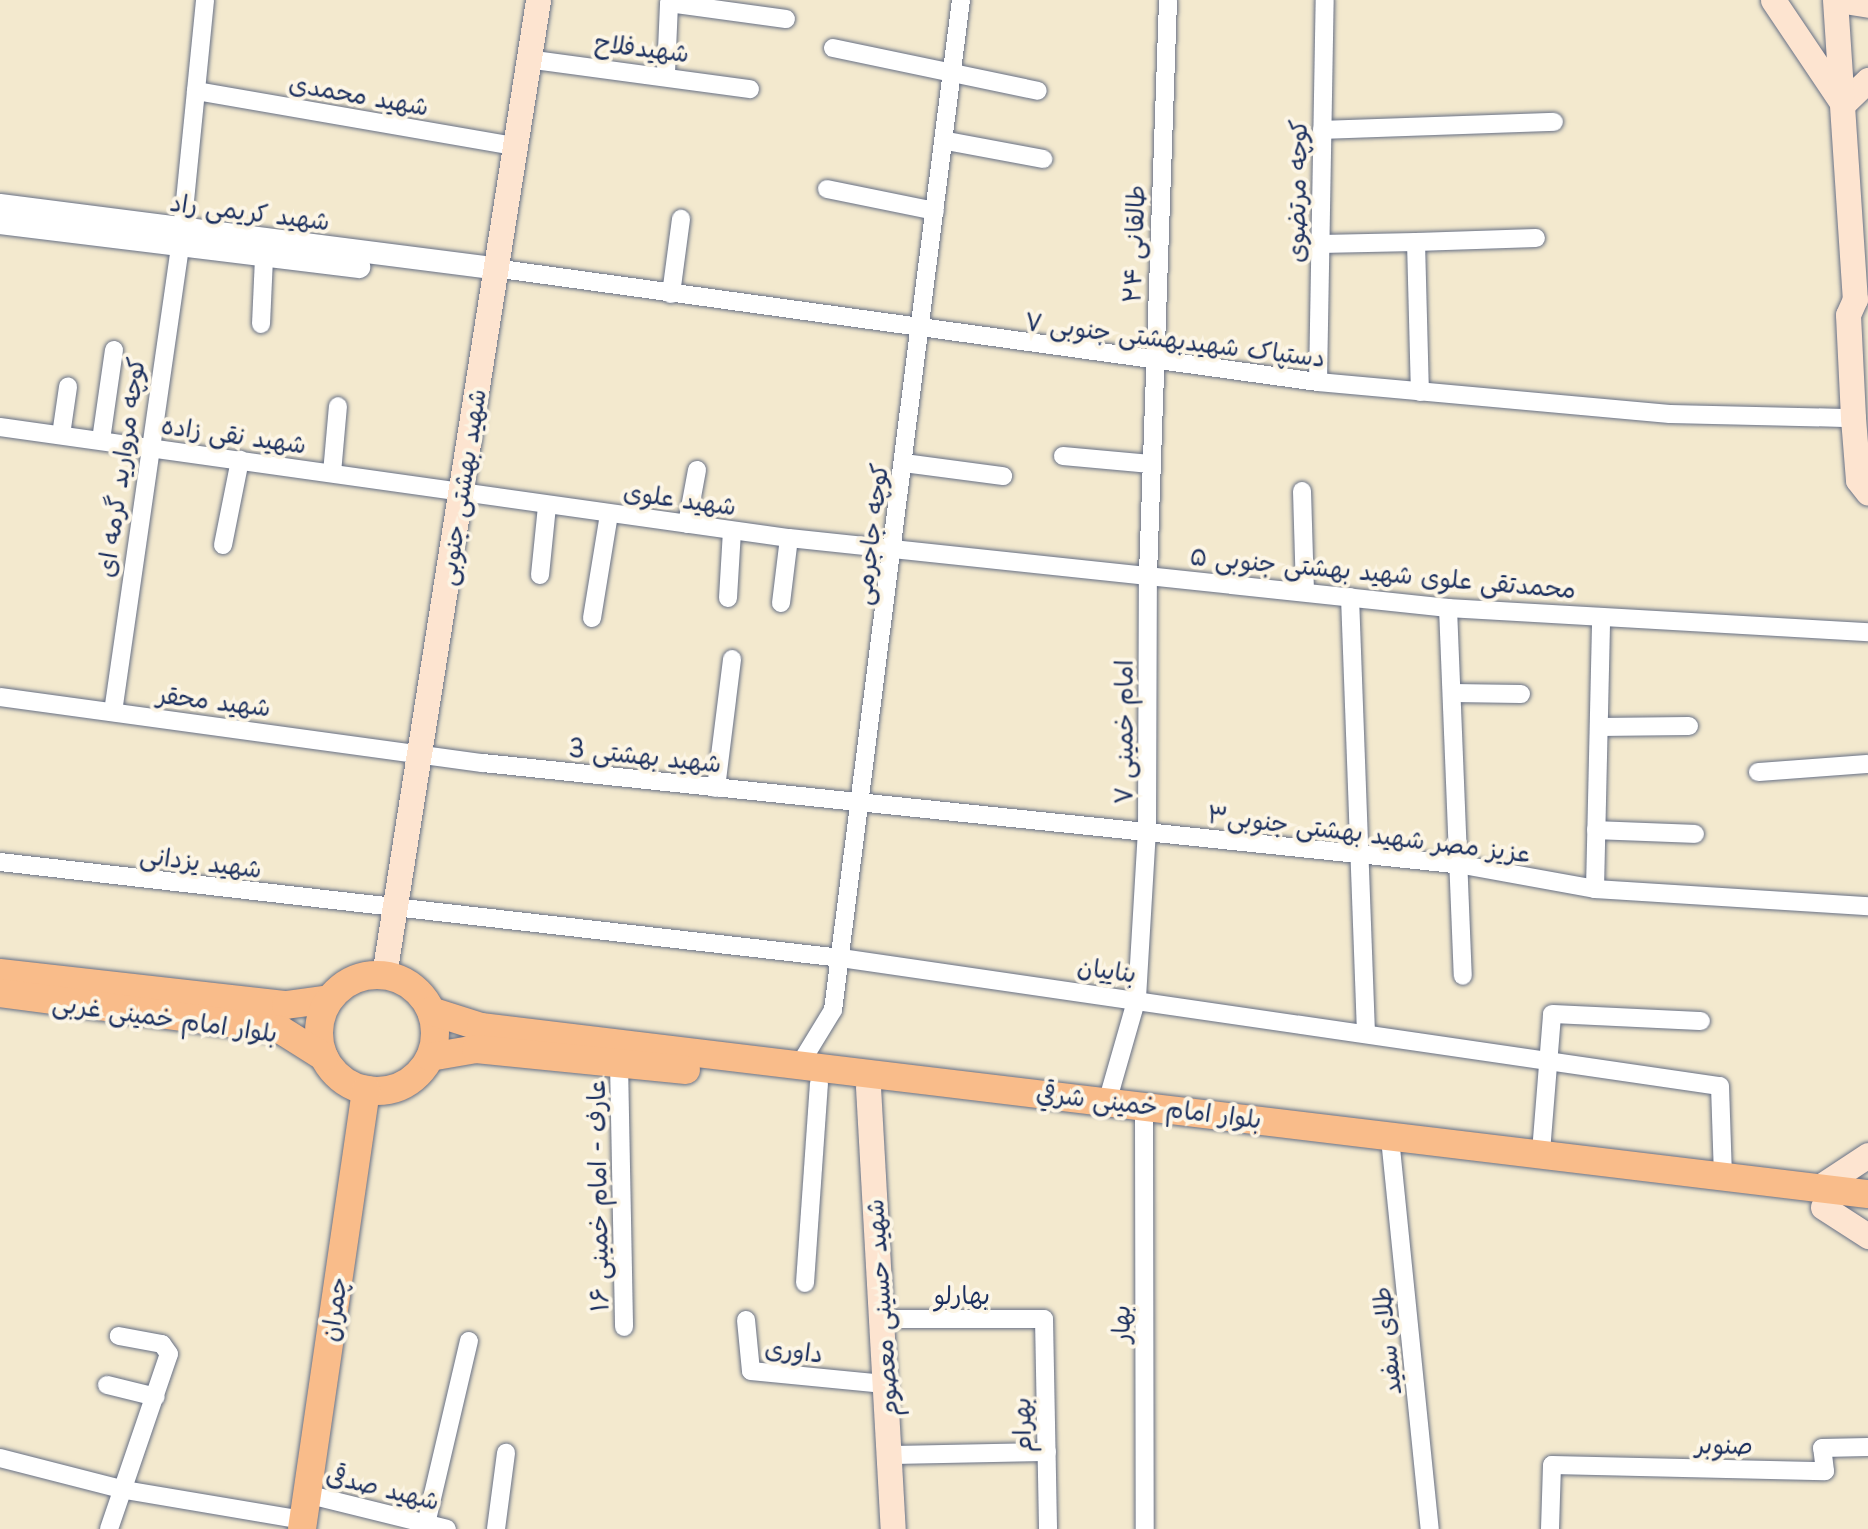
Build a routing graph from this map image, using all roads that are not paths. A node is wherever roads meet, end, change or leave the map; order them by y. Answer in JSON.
{"nodes":[{"id":1,"x":205,"y":0,"type":"edge"},
{"id":2,"x":538,"y":0,"type":"edge"},
{"id":3,"x":961,"y":0,"type":"edge"},
{"id":4,"x":1168,"y":0,"type":"edge"},
{"id":5,"x":1324,"y":0,"type":"edge"},
{"id":6,"x":1773,"y":0,"type":"edge"},
{"id":7,"x":1836,"y":0,"type":"edge"},
{"id":8,"x":1868,"y":5,"type":"edge"},
{"id":9,"x":786,"y":19,"type":"dead end"},
{"id":10,"x":833,"y":48,"type":"dead end"},
{"id":11,"x":527,"y":59,"type":"junction"},
{"id":12,"x":666,"y":73,"type":"junction"},
{"id":13,"x":954,"y":75,"type":"junction"},
{"id":14,"x":1868,"y":80,"type":"edge"},
{"id":15,"x":750,"y":89,"type":"dead end"},
{"id":16,"x":196,"y":91,"type":"junction"},
{"id":17,"x":1038,"y":91,"type":"dead end"},
{"id":18,"x":1843,"y":104,"type":"junction"},
{"id":19,"x":1554,"y":122,"type":"dead end"},
{"id":20,"x":1322,"y":130,"type":"junction"},
{"id":21,"x":947,"y":141,"type":"junction"},
{"id":22,"x":514,"y":146,"type":"junction"},
{"id":23,"x":1043,"y":159,"type":"dead end"},
{"id":24,"x":827,"y":188,"type":"dead end"},
{"id":25,"x":0,"y":205,"type":"edge"},
{"id":26,"x":935,"y":211,"type":"junction"},
{"id":27,"x":681,"y":219,"type":"dead end"},
{"id":28,"x":1859,"y":219,"type":"edge"},
{"id":29,"x":0,"y":223,"type":"edge"},
{"id":30,"x":1536,"y":238,"type":"dead end"},
{"id":31,"x":180,"y":239,"type":"junction"},
{"id":32,"x":1416,"y":242,"type":"junction"},
{"id":33,"x":1320,"y":244,"type":"junction"},
{"id":34,"x":264,"y":257,"type":"junction"},
{"id":35,"x":493,"y":275,"type":"junction"},
{"id":36,"x":670,"y":294,"type":"junction"},
{"id":37,"x":1862,"y":306,"type":"edge"},
{"id":38,"x":261,"y":324,"type":"dead end"},
{"id":39,"x":920,"y":332,"type":"junction"},
{"id":40,"x":114,"y":350,"type":"dead end"},
{"id":41,"x":1154,"y":361,"type":"junction"},
{"id":42,"x":1318,"y":382,"type":"junction"},
{"id":43,"x":68,"y":387,"type":"dead end"},
{"id":44,"x":1420,"y":392,"type":"junction"},
{"id":45,"x":338,"y":406,"type":"dead end"},
{"id":46,"x":1853,"y":418,"type":"junction"},
{"id":47,"x":0,"y":427,"type":"edge"},
{"id":48,"x":61,"y":435,"type":"junction"},
{"id":49,"x":101,"y":440,"type":"junction"},
{"id":50,"x":146,"y":446,"type":"junction"},
{"id":51,"x":1063,"y":456,"type":"dead end"},
{"id":52,"x":240,"y":460,"type":"junction"},
{"id":53,"x":904,"y":463,"type":"junction"},
{"id":54,"x":1151,"y":464,"type":"junction"},
{"id":55,"x":698,"y":470,"type":"dead end"},
{"id":56,"x":332,"y":473,"type":"junction"},
{"id":57,"x":1003,"y":476,"type":"dead end"},
{"id":58,"x":1302,"y":491,"type":"dead end"},
{"id":59,"x":460,"y":492,"type":"junction"},
{"id":60,"x":1868,"y":493,"type":"edge"},
{"id":61,"x":546,"y":506,"type":"junction"},
{"id":62,"x":608,"y":514,"type":"junction"},
{"id":63,"x":688,"y":524,"type":"junction"},
{"id":64,"x":732,"y":531,"type":"junction"},
{"id":65,"x":789,"y":538,"type":"junction"},
{"id":66,"x":223,"y":545,"type":"dead end"},
{"id":67,"x":894,"y":546,"type":"junction"},
{"id":68,"x":1148,"y":574,"type":"junction"},
{"id":69,"x":540,"y":575,"type":"dead end"},
{"id":70,"x":1305,"y":592,"type":"junction"},
{"id":71,"x":1350,"y":597,"type":"junction"},
{"id":72,"x":728,"y":598,"type":"dead end"},
{"id":73,"x":781,"y":603,"type":"dead end"},
{"id":74,"x":1448,"y":608,"type":"junction"},
{"id":75,"x":1601,"y":617,"type":"junction"},
{"id":76,"x":592,"y":618,"type":"dead end"},
{"id":77,"x":1868,"y":632,"type":"edge"},
{"id":78,"x":732,"y":659,"type":"dead end"},
{"id":79,"x":1452,"y":694,"type":"junction"},
{"id":80,"x":1521,"y":694,"type":"dead end"},
{"id":81,"x":0,"y":698,"type":"edge"},
{"id":82,"x":113,"y":712,"type":"junction"},
{"id":83,"x":1599,"y":726,"type":"junction"},
{"id":84,"x":1689,"y":726,"type":"dead end"},
{"id":85,"x":421,"y":752,"type":"junction"},
{"id":86,"x":1868,"y":764,"type":"edge"},
{"id":87,"x":1758,"y":772,"type":"dead end"},
{"id":88,"x":716,"y":788,"type":"junction"},
{"id":89,"x":864,"y":804,"type":"junction"},
{"id":90,"x":1596,"y":830,"type":"junction"},
{"id":91,"x":1148,"y":832,"type":"junction"},
{"id":92,"x":1695,"y":834,"type":"dead end"},
{"id":93,"x":1361,"y":854,"type":"junction"},
{"id":94,"x":0,"y":862,"type":"edge"},
{"id":95,"x":1463,"y":865,"type":"junction"},
{"id":96,"x":1595,"y":889,"type":"junction"},
{"id":97,"x":1868,"y":906,"type":"edge"},
{"id":98,"x":396,"y":909,"type":"junction"},
{"id":99,"x":841,"y":958,"type":"junction"},
{"id":100,"x":0,"y":973,"type":"edge"},
{"id":101,"x":384,"y":975,"type":"junction"},
{"id":102,"x":1463,"y":976,"type":"dead end"},
{"id":103,"x":0,"y":995,"type":"edge"},
{"id":104,"x":330,"y":998,"type":"junction"},
{"id":105,"x":1137,"y":998,"type":"junction"},
{"id":106,"x":431,"y":1011,"type":"junction"},
{"id":107,"x":1701,"y":1021,"type":"dead end"},
{"id":108,"x":1366,"y":1033,"type":"junction"},
{"id":109,"x":324,"y":1057,"type":"junction"},
{"id":110,"x":430,"y":1057,"type":"junction"},
{"id":111,"x":1546,"y":1060,"type":"junction"},
{"id":112,"x":620,"y":1063,"type":"junction"},
{"id":113,"x":810,"y":1073,"type":"junction"},
{"id":114,"x":868,"y":1088,"type":"junction"},
{"id":115,"x":366,"y":1090,"type":"junction"},
{"id":116,"x":1108,"y":1099,"type":"junction"},
{"id":117,"x":1144,"y":1119,"type":"junction"},
{"id":118,"x":1391,"y":1148,"type":"junction"},
{"id":119,"x":1542,"y":1152,"type":"junction"},
{"id":120,"x":1868,"y":1155,"type":"edge"},
{"id":121,"x":1723,"y":1177,"type":"junction"},
{"id":122,"x":1868,"y":1194,"type":"edge"},
{"id":123,"x":1820,"y":1198,"type":"junction"},
{"id":124,"x":1868,"y":1213,"type":"edge"},
{"id":125,"x":1868,"y":1236,"type":"edge"},
{"id":126,"x":805,"y":1282,"type":"dead end"},
{"id":127,"x":880,"y":1318,"type":"junction"},
{"id":128,"x":1044,"y":1319,"type":"joint"},
{"id":129,"x":746,"y":1320,"type":"dead end"},
{"id":130,"x":624,"y":1327,"type":"dead end"},
{"id":131,"x":119,"y":1336,"type":"dead end"},
{"id":132,"x":469,"y":1341,"type":"dead end"},
{"id":133,"x":884,"y":1384,"type":"junction"},
{"id":134,"x":107,"y":1385,"type":"dead end"},
{"id":135,"x":156,"y":1397,"type":"junction"},
{"id":136,"x":1868,"y":1447,"type":"edge"},
{"id":137,"x":1047,"y":1452,"type":"junction"},
{"id":138,"x":506,"y":1453,"type":"dead end"},
{"id":139,"x":890,"y":1456,"type":"junction"},
{"id":140,"x":0,"y":1458,"type":"edge"},
{"id":141,"x":125,"y":1490,"type":"junction"},
{"id":142,"x":304,"y":1514,"type":"edge"},
{"id":143,"x":438,"y":1527,"type":"edge"},
{"id":144,"x":109,"y":1529,"type":"edge"},
{"id":145,"x":496,"y":1529,"type":"edge"},
{"id":146,"x":893,"y":1529,"type":"edge"},
{"id":147,"x":1048,"y":1529,"type":"edge"},
{"id":148,"x":1145,"y":1529,"type":"edge"},
{"id":149,"x":1430,"y":1529,"type":"edge"},
{"id":150,"x":1550,"y":1529,"type":"edge"}],
"edges":[{"from":1,"to":16,"type":"street","name":"کوچه مروارید گرمه ای"},
{"from":2,"to":11,"type":"main road","name":"شهید بهشتی جنوبی"},
{"from":3,"to":13,"type":"street","name":"کوچه جاجرمی"},
{"from":4,"to":41,"type":"street","name":"طالقانی ۲۴"},
{"from":5,"to":20,"type":"street","name":"کوچه مرتضوی"},
{"from":6,"to":18,"type":"main road"},
{"from":7,"to":8,"type":"main road"},
{"from":7,"to":18,"type":"main road"},
{"from":9,"to":12,"type":"street"},
{"from":10,"to":13,"type":"street"},
{"from":11,"to":12,"type":"street","name":"شهیدفلاح"},
{"from":11,"to":22,"type":"main road","name":"شهید بهشتی جنوبی"},
{"from":12,"to":15,"type":"street","name":"شهیدفلاح"},
{"from":13,"to":17,"type":"street"},
{"from":13,"to":21,"type":"street","name":"کوچه جاجرمی"},
{"from":14,"to":18,"type":"main road"},
{"from":16,"to":22,"type":"street","name":"شهید محمدی"},
{"from":16,"to":31,"type":"street","name":"کوچه مروارید گرمه ای"},
{"from":18,"to":28,"type":"main road"},
{"from":19,"to":20,"type":"street"},
{"from":20,"to":33,"type":"street","name":"کوچه مرتضوی"},
{"from":21,"to":23,"type":"street"},
{"from":21,"to":26,"type":"street","name":"کوچه جاجرمی"},
{"from":22,"to":35,"type":"main road","name":"شهید بهشتی جنوبی"},
{"from":24,"to":26,"type":"street"},
{"from":25,"to":31,"type":"street","name":"شهید کریمی راد"},
{"from":26,"to":39,"type":"street","name":"کوچه جاجرمی"},
{"from":27,"to":36,"type":"street"},
{"from":28,"to":37,"type":"main road"},
{"from":29,"to":31,"type":"street","name":"شهید کریمی راد"},
{"from":30,"to":32,"type":"street"},
{"from":31,"to":34,"type":"street","name":"شهید کریمی راد"},
{"from":31,"to":35,"type":"street","name":"شهید کریمی راد"},
{"from":31,"to":50,"type":"street","name":"کوچه مروارید گرمه ای"},
{"from":32,"to":33,"type":"street"},
{"from":32,"to":44,"type":"street"},
{"from":33,"to":42,"type":"street","name":"کوچه مرتضوی"},
{"from":34,"to":35,"type":"street","name":"شهید کریمی راد"},
{"from":34,"to":38,"type":"street"},
{"from":35,"to":36,"type":"street","name":"دستپاک شهیدبهشتی جنوبی ۷"},
{"from":35,"to":59,"type":"main road","name":"شهید بهشتی جنوبی"},
{"from":36,"to":39,"type":"street","name":"دستپاک شهیدبهشتی جنوبی ۷"},
{"from":37,"to":46,"type":"main road"},
{"from":39,"to":41,"type":"street","name":"دستپاک شهیدبهشتی جنوبی ۷"},
{"from":39,"to":53,"type":"street","name":"کوچه جاجرمی"},
{"from":40,"to":49,"type":"street"},
{"from":41,"to":42,"type":"street","name":"دستپاک شهیدبهشتی جنوبی ۷"},
{"from":41,"to":54,"type":"street","name":"امام خمینی ۷"},
{"from":42,"to":44,"type":"street","name":"دستپاک شهیدبهشتی جنوبی ۷"},
{"from":43,"to":48,"type":"street"},
{"from":44,"to":46,"type":"street","name":"دستپاک شهیدبهشتی جنوبی ۷"},
{"from":45,"to":56,"type":"street"},
{"from":46,"to":60,"type":"main road"},
{"from":47,"to":48,"type":"street","name":"شهید نقی زاده"},
{"from":48,"to":49,"type":"street","name":"شهید نقی زاده"},
{"from":49,"to":50,"type":"street","name":"شهید نقی زاده"},
{"from":50,"to":52,"type":"street","name":"شهید نقی زاده"},
{"from":50,"to":82,"type":"street","name":"کوچه مروارید گرمه ای"},
{"from":51,"to":54,"type":"street"},
{"from":52,"to":56,"type":"street","name":"شهید نقی زاده"},
{"from":52,"to":66,"type":"street"},
{"from":53,"to":57,"type":"street"},
{"from":53,"to":67,"type":"street","name":"کوچه جاجرمی"},
{"from":54,"to":68,"type":"street","name":"امام خمینی ۷"},
{"from":55,"to":63,"type":"street"},
{"from":56,"to":59,"type":"street","name":"شهید نقی زاده"},
{"from":58,"to":70,"type":"street"},
{"from":59,"to":61,"type":"street","name":"شهید علوی"},
{"from":59,"to":85,"type":"main road","name":"شهید بهشتی جنوبی"},
{"from":61,"to":62,"type":"street","name":"شهید علوی"},
{"from":61,"to":69,"type":"street"},
{"from":62,"to":63,"type":"street","name":"شهید علوی"},
{"from":62,"to":76,"type":"street"},
{"from":63,"to":64,"type":"street","name":"شهید علوی"},
{"from":64,"to":65,"type":"street","name":"شهید علوی"},
{"from":64,"to":72,"type":"street"},
{"from":65,"to":67,"type":"street","name":"شهید علوی"},
{"from":65,"to":73,"type":"street"},
{"from":67,"to":68,"type":"street","name":"محمدتقی علوی شهید بهشتی جنوبی ۵"},
{"from":67,"to":89,"type":"street","name":"کوچه جاجرمی"},
{"from":68,"to":70,"type":"street","name":"محمدتقی علوی شهید بهشتی جنوبی ۵"},
{"from":68,"to":91,"type":"street","name":"امام خمینی ۷"},
{"from":70,"to":71,"type":"street","name":"محمدتقی علوی شهید بهشتی جنوبی ۵"},
{"from":71,"to":74,"type":"street","name":"محمدتقی علوی شهید بهشتی جنوبی ۵"},
{"from":71,"to":93,"type":"street"},
{"from":74,"to":75,"type":"street","name":"محمدتقی علوی شهید بهشتی جنوبی ۵"},
{"from":74,"to":79,"type":"street"},
{"from":75,"to":77,"type":"street","name":"محمدتقی علوی شهید بهشتی جنوبی ۵"},
{"from":75,"to":83,"type":"street"},
{"from":78,"to":88,"type":"street"},
{"from":79,"to":80,"type":"street"},
{"from":79,"to":95,"type":"street"},
{"from":81,"to":82,"type":"street","name":"شهید محقر"},
{"from":82,"to":85,"type":"street","name":"شهید محقر"},
{"from":83,"to":84,"type":"street"},
{"from":83,"to":90,"type":"street"},
{"from":85,"to":88,"type":"street","name":"شهید بهشتی 3"},
{"from":85,"to":98,"type":"main road","name":"شهید بهشتی جنوبی"},
{"from":86,"to":87,"type":"street"},
{"from":88,"to":89,"type":"street","name":"شهید بهشتی 3"},
{"from":89,"to":91,"type":"street","name":"عزیز مصر شهید بهشتی جنوبی۳"},
{"from":89,"to":99,"type":"street","name":"کوچه جاجرمی"},
{"from":90,"to":92,"type":"street"},
{"from":90,"to":96,"type":"street"},
{"from":91,"to":93,"type":"street","name":"عزیز مصر شهید بهشتی جنوبی۳"},
{"from":91,"to":105,"type":"street","name":"امام خمینی ۷"},
{"from":93,"to":95,"type":"street","name":"عزیز مصر شهید بهشتی جنوبی۳"},
{"from":93,"to":108,"type":"street"},
{"from":94,"to":98,"type":"street","name":"شهید یزدانی"},
{"from":95,"to":96,"type":"street","name":"عزیز مصر شهید بهشتی جنوبی۳"},
{"from":95,"to":102,"type":"street"},
{"from":96,"to":97,"type":"street","name":"عزیز مصر شهید بهشتی جنوبی۳"},
{"from":98,"to":99,"type":"street","name":"بناییان"},
{"from":98,"to":101,"type":"main road","name":"شهید بهشتی جنوبی"},
{"from":99,"to":105,"type":"street","name":"بناییان"},
{"from":99,"to":113,"type":"street","name":"کوچه جاجرمی"},
{"from":100,"to":104,"type":"main road","name":"بلوار امام خمینی غربی"},
{"from":101,"to":104,"type":"main road"},
{"from":101,"to":106,"type":"main road"},
{"from":103,"to":109,"type":"main road","name":"بلوار امام خمینی غربی"},
{"from":104,"to":109,"type":"main road"},
{"from":105,"to":108,"type":"street","name":"بناییان"},
{"from":105,"to":116,"type":"street","name":"امام خمینی ۷"},
{"from":106,"to":110,"type":"main road"},
{"from":106,"to":113,"type":"main road","name":"بلوار امام خمینی شرقي"},
{"from":107,"to":111,"type":"street"},
{"from":108,"to":111,"type":"street","name":"بناییان"},
{"from":109,"to":115,"type":"main road"},
{"from":110,"to":112,"type":"main road","name":"بلوار امام خمینی شرقي"},
{"from":110,"to":115,"type":"main road"},
{"from":111,"to":119,"type":"street"},
{"from":111,"to":121,"type":"street","name":"بناییان"},
{"from":112,"to":113,"type":"main road","name":"بلوار امام خمینی شرقي"},
{"from":112,"to":130,"type":"street","name":"عارف - امام خمینی ۱۶"},
{"from":113,"to":114,"type":"main road","name":"بلوار امام خمینی شرقي"},
{"from":113,"to":116,"type":"main road","name":"بلوار امام خمینی شرقي"},
{"from":113,"to":126,"type":"street"},
{"from":114,"to":117,"type":"main road","name":"بلوار امام خمینی شرقي"},
{"from":114,"to":127,"type":"main road","name":"شهید حسینی معصوم"},
{"from":115,"to":142,"type":"main road","name":"چمران"},
{"from":116,"to":119,"type":"main road","name":"بلوار امام خمینی شرقي"},
{"from":117,"to":118,"type":"main road","name":"بلوار امام خمینی شرقي"},
{"from":117,"to":148,"type":"street","name":"بهار"},
{"from":118,"to":123,"type":"main road","name":"بلوار امام خمینی شرقي"},
{"from":118,"to":149,"type":"street","name":"طلای سفید"},
{"from":119,"to":121,"type":"main road","name":"بلوار امام خمینی شرقي"},
{"from":120,"to":123,"type":"main road"},
{"from":121,"to":123,"type":"main road","name":"بلوار امام خمینی شرقي"},
{"from":122,"to":123,"type":"main road","name":"بلوار امام خمینی شرقي"},
{"from":123,"to":124,"type":"main road","name":"بلوار امام خمینی شرقي"},
{"from":123,"to":125,"type":"main road"},
{"from":127,"to":128,"type":"street","name":"بهارلو"},
{"from":127,"to":133,"type":"main road","name":"شهید حسینی معصوم"},
{"from":128,"to":137,"type":"street","name":"بهرام"},
{"from":129,"to":133,"type":"street","name":"داوری"},
{"from":131,"to":135,"type":"street"},
{"from":132,"to":143,"type":"street"},
{"from":133,"to":139,"type":"main road","name":"شهید حسینی معصوم"},
{"from":134,"to":135,"type":"street"},
{"from":135,"to":141,"type":"street"},
{"from":136,"to":150,"type":"street","name":"صنوبر"},
{"from":137,"to":139,"type":"street"},
{"from":137,"to":147,"type":"street","name":"بهرام"},
{"from":138,"to":145,"type":"street"},
{"from":139,"to":146,"type":"main road","name":"شهید حسینی معصوم"},
{"from":140,"to":141,"type":"street","name":"شهید صدقی"},
{"from":141,"to":142,"type":"street","name":"شهید صدقی"},
{"from":141,"to":144,"type":"street"},
{"from":142,"to":143,"type":"street","name":"شهید صدقی"}]}
